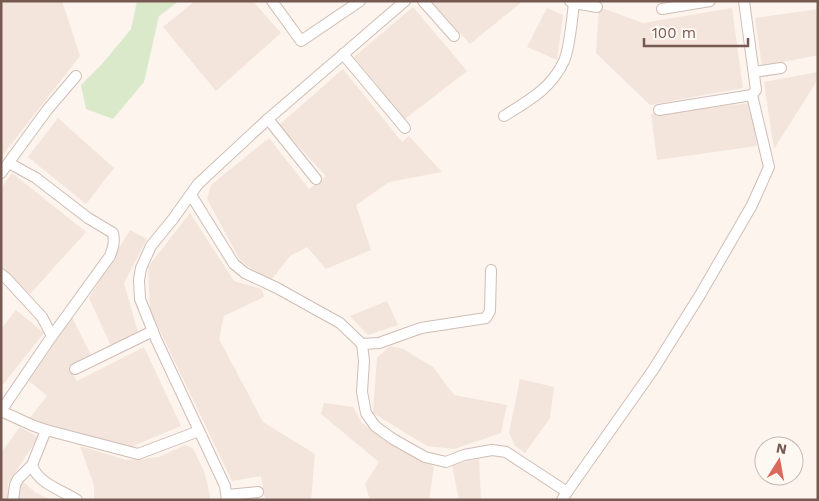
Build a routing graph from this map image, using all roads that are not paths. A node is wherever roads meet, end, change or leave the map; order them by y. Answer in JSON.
{"nodes":[{"id":1,"x":272,"y":1,"type":"edge"},
{"id":2,"x":360,"y":1,"type":"edge"},
{"id":3,"x":406,"y":1,"type":"edge"},
{"id":4,"x":423,"y":1,"type":"edge"},
{"id":5,"x":710,"y":1,"type":"edge"},
{"id":6,"x":744,"y":1,"type":"edge"},
{"id":7,"x":572,"y":2,"type":"edge"},
{"id":8,"x":597,"y":6,"type":"dead end"},
{"id":9,"x":662,"y":10,"type":"dead end"},
{"id":10,"x":454,"y":36,"type":"dead end"},
{"id":11,"x":343,"y":54,"type":"junction"},
{"id":12,"x":781,"y":68,"type":"dead end"},
{"id":13,"x":754,"y":72,"type":"junction"},
{"id":14,"x":76,"y":76,"type":"dead end"},
{"id":15,"x":752,"y":95,"type":"junction"},
{"id":16,"x":659,"y":110,"type":"dead end"},
{"id":17,"x":504,"y":116,"type":"dead end"},
{"id":18,"x":268,"y":119,"type":"junction"},
{"id":19,"x":405,"y":128,"type":"dead end"},
{"id":20,"x":9,"y":163,"type":"junction"},
{"id":21,"x":1,"y":173,"type":"edge"},
{"id":22,"x":316,"y":179,"type":"dead end"},
{"id":23,"x":190,"y":195,"type":"junction"},
{"id":24,"x":491,"y":270,"type":"dead end"},
{"id":25,"x":1,"y":274,"type":"edge"},
{"id":26,"x":153,"y":331,"type":"junction"},
{"id":27,"x":52,"y":336,"type":"junction"},
{"id":28,"x":362,"y":344,"type":"junction"},
{"id":29,"x":75,"y":368,"type":"dead end"},
{"id":30,"x":1,"y":411,"type":"edge"},
{"id":31,"x":46,"y":430,"type":"junction"},
{"id":32,"x":200,"y":431,"type":"junction"},
{"id":33,"x":32,"y":465,"type":"junction"},
{"id":34,"x":258,"y":492,"type":"dead end"},
{"id":35,"x":564,"y":496,"type":"edge"},
{"id":36,"x":228,"y":498,"type":"edge"},
{"id":37,"x":13,"y":500,"type":"edge"},
{"id":38,"x":77,"y":500,"type":"edge"}],
"edges":[{"from":1,"to":2,"type":"street"},
{"from":3,"to":11,"type":"street"},
{"from":4,"to":10,"type":"street"},
{"from":5,"to":9,"type":"street"},
{"from":6,"to":13,"type":"street"},
{"from":7,"to":8,"type":"street"},
{"from":7,"to":17,"type":"street"},
{"from":11,"to":18,"type":"street"},
{"from":11,"to":19,"type":"street"},
{"from":12,"to":13,"type":"street"},
{"from":13,"to":15,"type":"street"},
{"from":14,"to":20,"type":"street"},
{"from":15,"to":16,"type":"street"},
{"from":15,"to":35,"type":"street"},
{"from":18,"to":22,"type":"street"},
{"from":18,"to":23,"type":"street"},
{"from":20,"to":21,"type":"street"},
{"from":20,"to":27,"type":"street"},
{"from":23,"to":26,"type":"street"},
{"from":23,"to":28,"type":"street"},
{"from":24,"to":28,"type":"street"},
{"from":25,"to":27,"type":"street"},
{"from":26,"to":29,"type":"street"},
{"from":26,"to":32,"type":"street"},
{"from":27,"to":30,"type":"street"},
{"from":28,"to":35,"type":"street"},
{"from":30,"to":31,"type":"street"},
{"from":31,"to":32,"type":"street"},
{"from":31,"to":33,"type":"street"},
{"from":32,"to":36,"type":"street"},
{"from":33,"to":37,"type":"street"},
{"from":33,"to":38,"type":"street"},
{"from":34,"to":36,"type":"street"}]}
